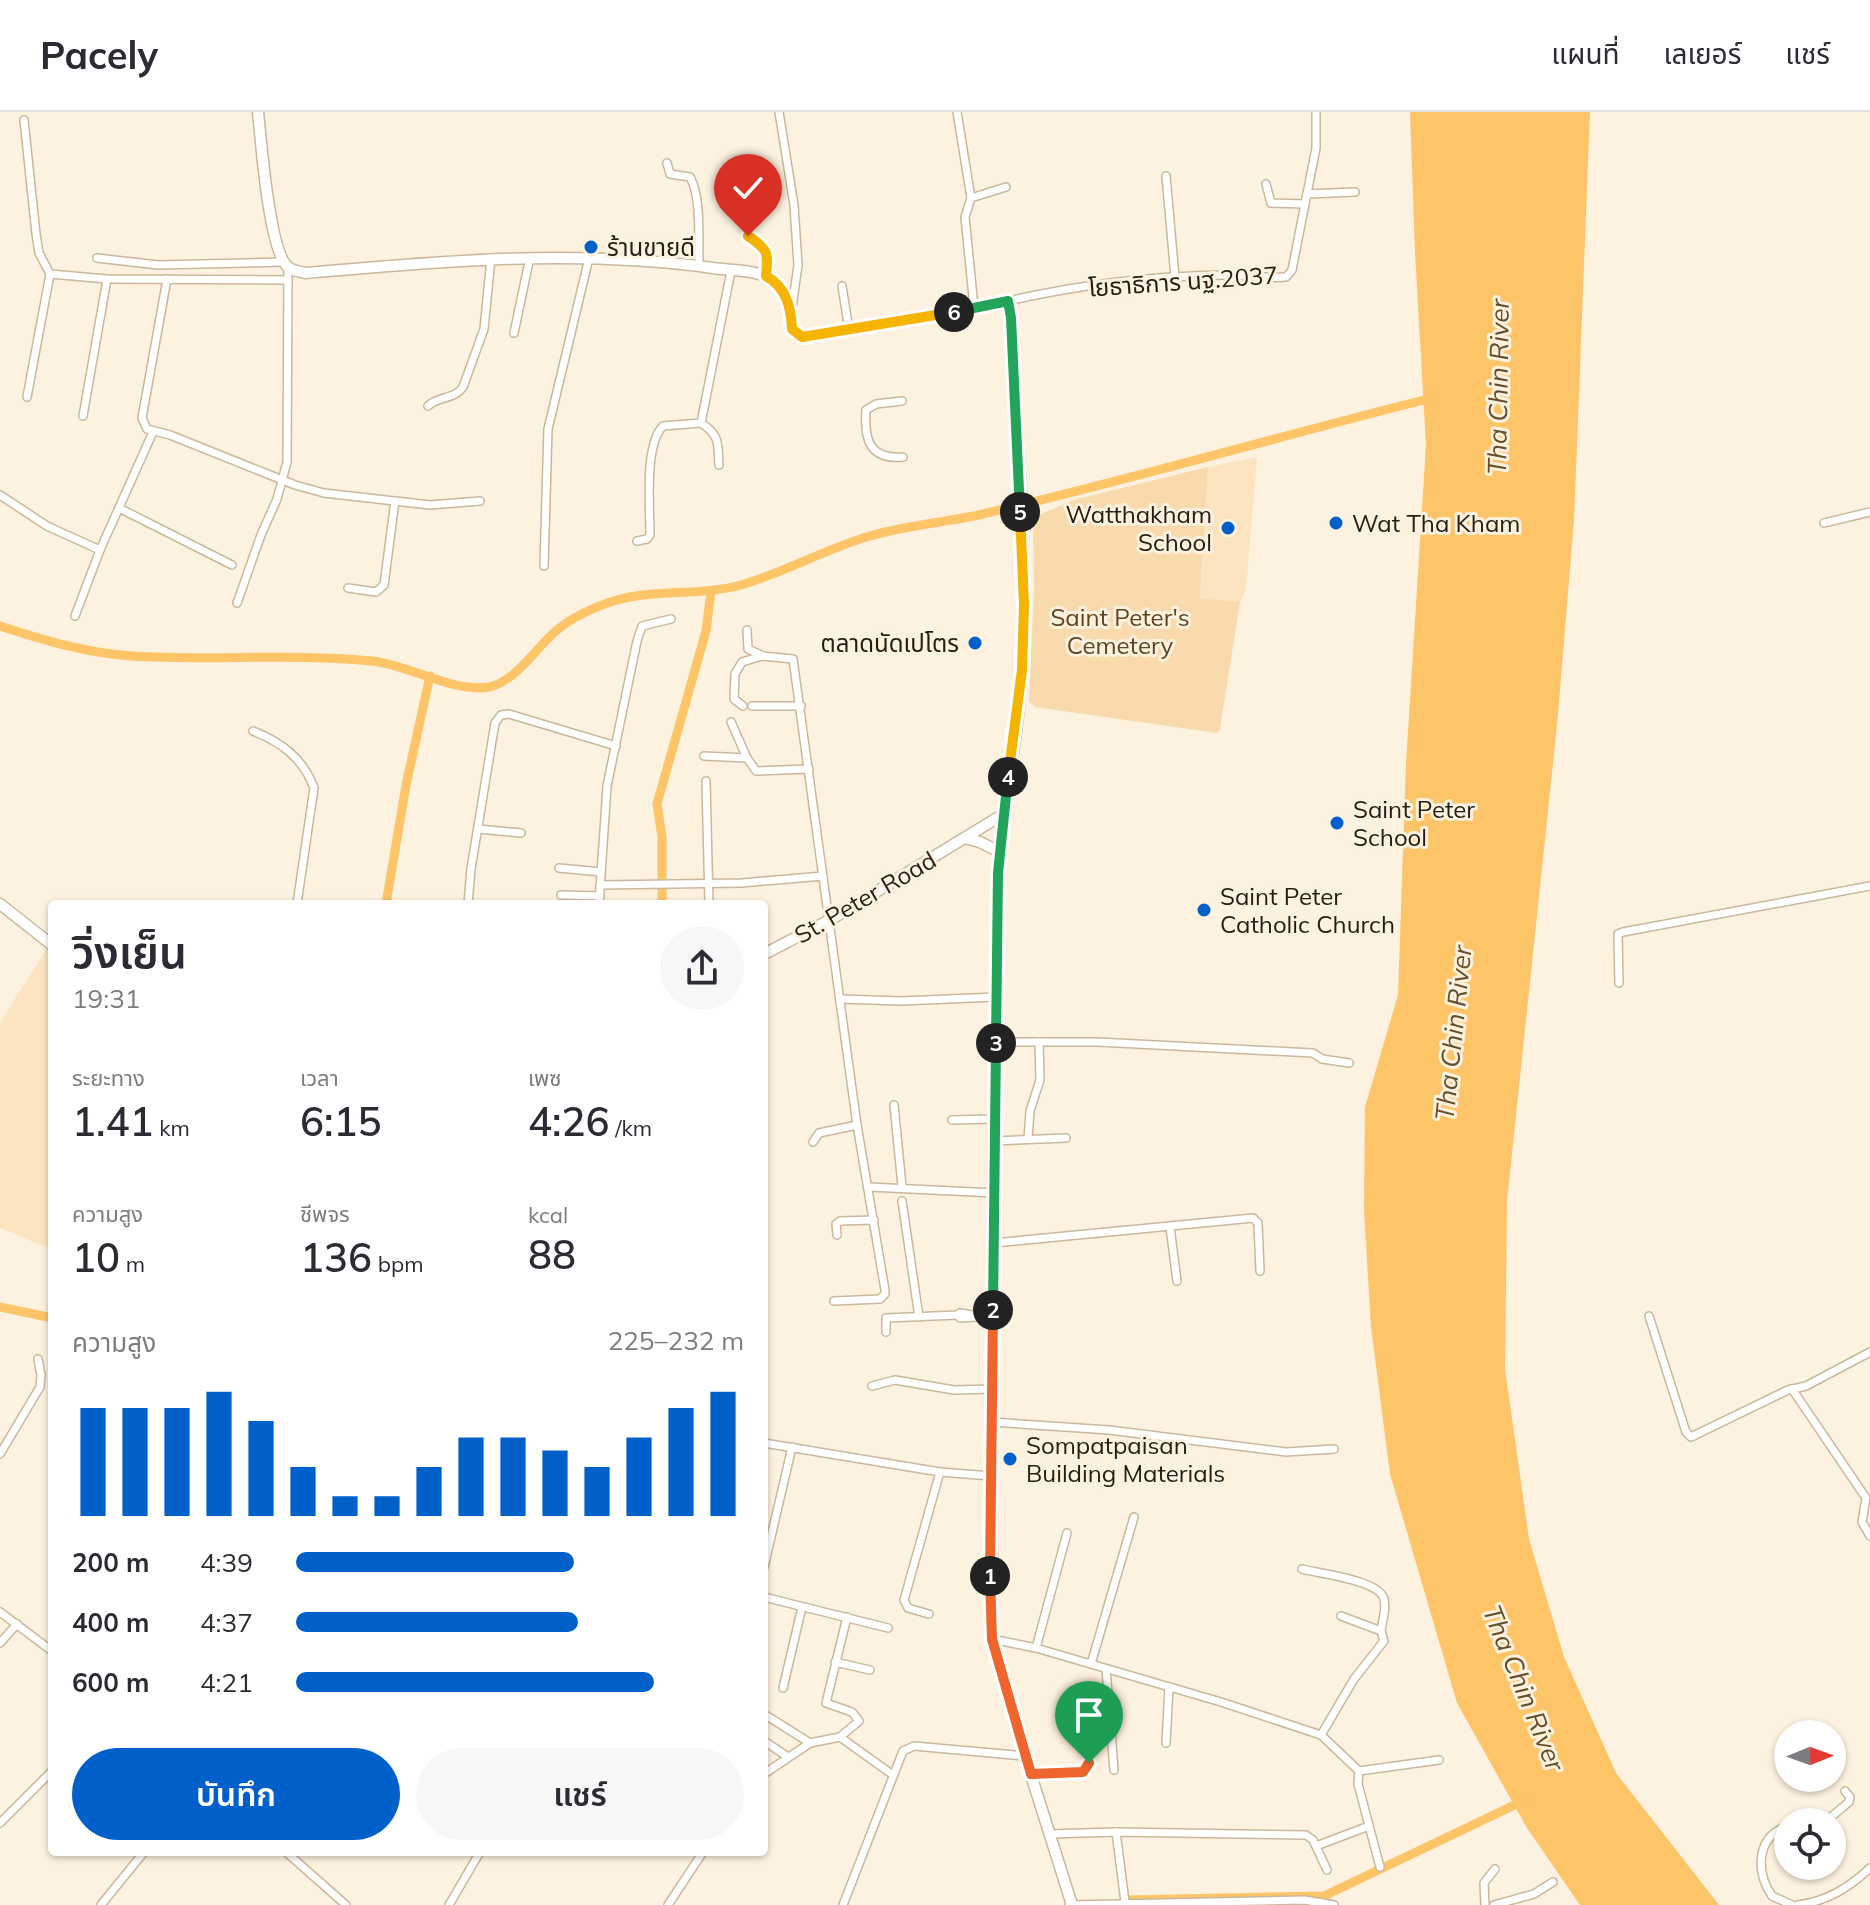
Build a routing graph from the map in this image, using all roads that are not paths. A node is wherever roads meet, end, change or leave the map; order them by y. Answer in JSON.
{"nodes":[{"id":1,"x":258,"y":112,"type":"edge"},
{"id":2,"x":779,"y":112,"type":"edge"},
{"id":3,"x":957,"y":112,"type":"edge"},
{"id":4,"x":1316,"y":112,"type":"edge"},
{"id":5,"x":24,"y":120,"type":"dead end"},
{"id":6,"x":667,"y":163,"type":"dead end"},
{"id":7,"x":1166,"y":176,"type":"dead end"},
{"id":8,"x":1266,"y":184,"type":"dead end"},
{"id":9,"x":1006,"y":187,"type":"dead end"},
{"id":10,"x":1355,"y":192,"type":"dead end"},
{"id":11,"x":1307,"y":194,"type":"junction"},
{"id":12,"x":971,"y":198,"type":"junction"},
{"id":13,"x":1305,"y":204,"type":"junction"},
{"id":14,"x":747,"y":219,"type":"dead end"},
{"id":15,"x":530,"y":257,"type":"junction"},
{"id":16,"x":97,"y":258,"type":"dead end"},
{"id":17,"x":491,"y":258,"type":"junction"},
{"id":18,"x":589,"y":258,"type":"junction"},
{"id":19,"x":286,"y":265,"type":"junction"},
{"id":20,"x":699,"y":266,"type":"junction"},
{"id":21,"x":731,"y":271,"type":"junction"},
{"id":22,"x":50,"y":274,"type":"junction"},
{"id":23,"x":766,"y":276,"type":"junction"},
{"id":24,"x":1175,"y":277,"type":"junction"},
{"id":25,"x":107,"y":279,"type":"junction"},
{"id":26,"x":167,"y":279,"type":"junction"},
{"id":27,"x":288,"y":280,"type":"junction"},
{"id":28,"x":842,"y":286,"type":"dead end"},
{"id":29,"x":1008,"y":301,"type":"junction"},
{"id":30,"x":974,"y":307,"type":"junction"},
{"id":31,"x":791,"y":315,"type":"junction"},
{"id":32,"x":849,"y":330,"type":"junction"},
{"id":33,"x":514,"y":333,"type":"dead end"},
{"id":34,"x":27,"y":397,"type":"dead end"},
{"id":35,"x":902,"y":401,"type":"dead end"},
{"id":36,"x":428,"y":406,"type":"dead end"},
{"id":37,"x":83,"y":416,"type":"dead end"},
{"id":38,"x":701,"y":423,"type":"junction"},
{"id":39,"x":153,"y":432,"type":"junction"},
{"id":40,"x":903,"y":457,"type":"dead end"},
{"id":41,"x":719,"y":465,"type":"dead end"},
{"id":42,"x":283,"y":480,"type":"junction"},
{"id":43,"x":0,"y":495,"type":"edge"},
{"id":44,"x":395,"y":501,"type":"junction"},
{"id":45,"x":480,"y":501,"type":"dead end"},
{"id":46,"x":119,"y":508,"type":"junction"},
{"id":47,"x":1870,"y":512,"type":"edge"},
{"id":48,"x":1824,"y":523,"type":"dead end"},
{"id":49,"x":637,"y":541,"type":"dead end"},
{"id":50,"x":100,"y":550,"type":"junction"},
{"id":51,"x":232,"y":565,"type":"dead end"},
{"id":52,"x":544,"y":566,"type":"dead end"},
{"id":53,"x":348,"y":588,"type":"dead end"},
{"id":54,"x":237,"y":603,"type":"dead end"},
{"id":55,"x":75,"y":616,"type":"dead end"},
{"id":56,"x":671,"y":619,"type":"dead end"},
{"id":57,"x":747,"y":630,"type":"dead end"},
{"id":58,"x":762,"y":656,"type":"junction"},
{"id":59,"x":743,"y":706,"type":"dead end"},
{"id":60,"x":752,"y":706,"type":"dead end"},
{"id":61,"x":801,"y":706,"type":"junction"},
{"id":62,"x":731,"y":722,"type":"dead end"},
{"id":63,"x":253,"y":731,"type":"dead end"},
{"id":64,"x":616,"y":746,"type":"junction"},
{"id":65,"x":704,"y":756,"type":"dead end"},
{"id":66,"x":747,"y":758,"type":"junction"},
{"id":67,"x":809,"y":769,"type":"junction"},
{"id":68,"x":706,"y":781,"type":"dead end"},
{"id":69,"x":1002,"y":815,"type":"junction"},
{"id":70,"x":478,"y":829,"type":"junction"},
{"id":71,"x":521,"y":833,"type":"dead end"},
{"id":72,"x":965,"y":838,"type":"junction"},
{"id":73,"x":1000,"y":852,"type":"junction"},
{"id":74,"x":559,"y":868,"type":"dead end"},
{"id":75,"x":601,"y":872,"type":"junction"},
{"id":76,"x":823,"y":876,"type":"junction"},
{"id":77,"x":707,"y":883,"type":"junction"},
{"id":78,"x":600,"y":885,"type":"junction"},
{"id":79,"x":1870,"y":886,"type":"edge"},
{"id":80,"x":561,"y":895,"type":"dead end"},
{"id":81,"x":298,"y":900,"type":"edge"},
{"id":82,"x":469,"y":900,"type":"edge"},
{"id":83,"x":600,"y":900,"type":"edge"},
{"id":84,"x":709,"y":900,"type":"edge"},
{"id":85,"x":0,"y":904,"type":"edge"},
{"id":86,"x":830,"y":920,"type":"junction"},
{"id":87,"x":48,"y":942,"type":"edge"},
{"id":88,"x":768,"y":952,"type":"edge"},
{"id":89,"x":1619,"y":983,"type":"dead end"},
{"id":90,"x":996,"y":997,"type":"junction"},
{"id":91,"x":840,"y":999,"type":"junction"},
{"id":92,"x":996,"y":1042,"type":"junction"},
{"id":93,"x":1039,"y":1042,"type":"junction"},
{"id":94,"x":1349,"y":1063,"type":"dead end"},
{"id":95,"x":894,"y":1105,"type":"dead end"},
{"id":96,"x":995,"y":1119,"type":"junction"},
{"id":97,"x":952,"y":1120,"type":"dead end"},
{"id":98,"x":857,"y":1125,"type":"junction"},
{"id":99,"x":1066,"y":1138,"type":"dead end"},
{"id":100,"x":1028,"y":1139,"type":"junction"},
{"id":101,"x":995,"y":1141,"type":"junction"},
{"id":102,"x":813,"y":1142,"type":"dead end"},
{"id":103,"x":902,"y":1186,"type":"junction"},
{"id":104,"x":869,"y":1187,"type":"junction"},
{"id":105,"x":995,"y":1193,"type":"junction"},
{"id":106,"x":902,"y":1201,"type":"dead end"},
{"id":107,"x":874,"y":1220,"type":"junction"},
{"id":108,"x":1170,"y":1227,"type":"junction"},
{"id":109,"x":837,"y":1235,"type":"dead end"},
{"id":110,"x":994,"y":1243,"type":"junction"},
{"id":111,"x":1260,"y":1271,"type":"dead end"},
{"id":112,"x":1177,"y":1281,"type":"dead end"},
{"id":113,"x":834,"y":1301,"type":"dead end"},
{"id":114,"x":993,"y":1316,"type":"junction"},
{"id":115,"x":1649,"y":1316,"type":"dead end"},
{"id":116,"x":919,"y":1317,"type":"junction"},
{"id":117,"x":886,"y":1332,"type":"dead end"},
{"id":118,"x":1870,"y":1352,"type":"edge"},
{"id":119,"x":38,"y":1359,"type":"dead end"},
{"id":120,"x":872,"y":1386,"type":"dead end"},
{"id":121,"x":992,"y":1389,"type":"junction"},
{"id":122,"x":1792,"y":1389,"type":"junction"},
{"id":123,"x":991,"y":1422,"type":"junction"},
{"id":124,"x":768,"y":1444,"type":"edge"},
{"id":125,"x":792,"y":1447,"type":"junction"},
{"id":126,"x":1334,"y":1449,"type":"dead end"},
{"id":127,"x":0,"y":1454,"type":"edge"},
{"id":128,"x":940,"y":1472,"type":"junction"},
{"id":129,"x":991,"y":1476,"type":"junction"},
{"id":130,"x":1134,"y":1517,"type":"dead end"},
{"id":131,"x":1067,"y":1533,"type":"dead end"},
{"id":132,"x":1870,"y":1536,"type":"edge"},
{"id":133,"x":768,"y":1550,"type":"edge"},
{"id":134,"x":1302,"y":1569,"type":"dead end"},
{"id":135,"x":768,"y":1598,"type":"edge"},
{"id":136,"x":802,"y":1607,"type":"junction"},
{"id":137,"x":0,"y":1612,"type":"edge"},
{"id":138,"x":929,"y":1614,"type":"dead end"},
{"id":139,"x":1341,"y":1616,"type":"dead end"},
{"id":140,"x":847,"y":1617,"type":"junction"},
{"id":141,"x":17,"y":1624,"type":"junction"},
{"id":142,"x":888,"y":1628,"type":"dead end"},
{"id":143,"x":1381,"y":1631,"type":"junction"},
{"id":144,"x":992,"y":1639,"type":"junction"},
{"id":145,"x":0,"y":1643,"type":"edge"},
{"id":146,"x":48,"y":1648,"type":"edge"},
{"id":147,"x":1036,"y":1648,"type":"junction"},
{"id":148,"x":835,"y":1662,"type":"junction"},
{"id":149,"x":1091,"y":1664,"type":"junction"},
{"id":150,"x":1106,"y":1669,"type":"junction"},
{"id":151,"x":870,"y":1670,"type":"dead end"},
{"id":152,"x":1169,"y":1687,"type":"junction"},
{"id":153,"x":783,"y":1688,"type":"dead end"},
{"id":154,"x":768,"y":1717,"type":"edge"},
{"id":155,"x":1321,"y":1735,"type":"junction"},
{"id":156,"x":840,"y":1737,"type":"junction"},
{"id":157,"x":810,"y":1743,"type":"junction"},
{"id":158,"x":1166,"y":1743,"type":"dead end"},
{"id":159,"x":768,"y":1744,"type":"edge"},
{"id":160,"x":1025,"y":1756,"type":"junction"},
{"id":161,"x":788,"y":1757,"type":"junction"},
{"id":162,"x":1439,"y":1760,"type":"dead end"},
{"id":163,"x":1089,"y":1763,"type":"dead end"},
{"id":164,"x":1114,"y":1770,"type":"dead end"},
{"id":165,"x":768,"y":1771,"type":"edge"},
{"id":166,"x":1359,"y":1771,"type":"junction"},
{"id":167,"x":1031,"y":1774,"type":"junction"},
{"id":168,"x":48,"y":1775,"type":"edge"},
{"id":169,"x":893,"y":1775,"type":"junction"},
{"id":170,"x":1846,"y":1792,"type":"edge"},
{"id":171,"x":1842,"y":1808,"type":"edge"},
{"id":172,"x":0,"y":1823,"type":"edge"},
{"id":173,"x":1369,"y":1826,"type":"junction"},
{"id":174,"x":1116,"y":1832,"type":"junction"},
{"id":175,"x":1049,"y":1834,"type":"junction"},
{"id":176,"x":1774,"y":1835,"type":"edge"},
{"id":177,"x":1316,"y":1846,"type":"junction"},
{"id":178,"x":141,"y":1856,"type":"edge"},
{"id":179,"x":291,"y":1856,"type":"edge"},
{"id":180,"x":478,"y":1856,"type":"edge"},
{"id":181,"x":700,"y":1856,"type":"edge"},
{"id":182,"x":1380,"y":1867,"type":"dead end"},
{"id":183,"x":1870,"y":1868,"type":"edge"},
{"id":184,"x":1495,"y":1869,"type":"dead end"},
{"id":185,"x":1327,"y":1870,"type":"dead end"},
{"id":186,"x":1553,"y":1882,"type":"dead end"},
{"id":187,"x":1125,"y":1902,"type":"junction"},
{"id":188,"x":101,"y":1905,"type":"edge"},
{"id":189,"x":346,"y":1905,"type":"edge"},
{"id":190,"x":449,"y":1905,"type":"edge"},
{"id":191,"x":668,"y":1905,"type":"edge"},
{"id":192,"x":843,"y":1905,"type":"edge"},
{"id":193,"x":1071,"y":1905,"type":"edge"},
{"id":194,"x":1334,"y":1905,"type":"edge"},
{"id":195,"x":1485,"y":1905,"type":"edge"},
{"id":196,"x":1494,"y":1905,"type":"edge"},
{"id":197,"x":1795,"y":1905,"type":"edge"}],
"edges":[{"from":1,"to":19,"type":"street"},
{"from":2,"to":31,"type":"street"},
{"from":3,"to":12,"type":"street"},
{"from":4,"to":11,"type":"street","name":"โยธาธิการ นฐ.2037"},
{"from":5,"to":22,"type":"street"},
{"from":6,"to":20,"type":"street"},
{"from":7,"to":24,"type":"street"},
{"from":8,"to":13,"type":"street"},
{"from":9,"to":12,"type":"street"},
{"from":10,"to":11,"type":"street"},
{"from":11,"to":13,"type":"street","name":"โยธาธิการ นฐ.2037"},
{"from":12,"to":30,"type":"street"},
{"from":13,"to":24,"type":"street","name":"โยธาธิการ นฐ.2037"},
{"from":14,"to":23,"type":"street"},
{"from":15,"to":17,"type":"street"},
{"from":15,"to":18,"type":"street"},
{"from":15,"to":33,"type":"street"},
{"from":16,"to":19,"type":"street"},
{"from":17,"to":19,"type":"street"},
{"from":17,"to":36,"type":"street"},
{"from":18,"to":20,"type":"street"},
{"from":18,"to":52,"type":"street"},
{"from":19,"to":27,"type":"street"},
{"from":20,"to":21,"type":"street"},
{"from":21,"to":23,"type":"street"},
{"from":21,"to":38,"type":"street"},
{"from":22,"to":25,"type":"street"},
{"from":22,"to":34,"type":"street"},
{"from":23,"to":31,"type":"street"},
{"from":24,"to":29,"type":"street","name":"โยธาธิการ นฐ.2037"},
{"from":25,"to":26,"type":"street"},
{"from":25,"to":37,"type":"street"},
{"from":26,"to":27,"type":"street"},
{"from":26,"to":39,"type":"street"},
{"from":27,"to":42,"type":"street"},
{"from":28,"to":32,"type":"street"},
{"from":29,"to":30,"type":"street"},
{"from":29,"to":69,"type":"street"},
{"from":30,"to":32,"type":"street"},
{"from":31,"to":32,"type":"street"},
{"from":35,"to":40,"type":"street"},
{"from":38,"to":41,"type":"street"},
{"from":38,"to":49,"type":"street"},
{"from":39,"to":42,"type":"street"},
{"from":39,"to":46,"type":"street"},
{"from":42,"to":44,"type":"street"},
{"from":42,"to":54,"type":"street"},
{"from":43,"to":50,"type":"street"},
{"from":44,"to":45,"type":"street"},
{"from":44,"to":53,"type":"street"},
{"from":46,"to":50,"type":"street"},
{"from":46,"to":51,"type":"street"},
{"from":47,"to":48,"type":"street"},
{"from":50,"to":55,"type":"street"},
{"from":56,"to":64,"type":"street"},
{"from":57,"to":58,"type":"street"},
{"from":58,"to":59,"type":"street"},
{"from":58,"to":61,"type":"street"},
{"from":60,"to":61,"type":"street"},
{"from":61,"to":67,"type":"street"},
{"from":62,"to":66,"type":"street"},
{"from":63,"to":81,"type":"street"},
{"from":64,"to":70,"type":"street"},
{"from":64,"to":75,"type":"street"},
{"from":65,"to":66,"type":"street"},
{"from":66,"to":67,"type":"street"},
{"from":67,"to":76,"type":"street"},
{"from":68,"to":77,"type":"street"},
{"from":69,"to":72,"type":"street","name":"St. Peter Road"},
{"from":69,"to":73,"type":"street"},
{"from":70,"to":71,"type":"street"},
{"from":70,"to":82,"type":"street"},
{"from":72,"to":73,"type":"street"},
{"from":72,"to":86,"type":"street","name":"St. Peter Road"},
{"from":73,"to":90,"type":"street"},
{"from":74,"to":75,"type":"street"},
{"from":75,"to":78,"type":"street"},
{"from":76,"to":77,"type":"street"},
{"from":76,"to":86,"type":"street"},
{"from":77,"to":78,"type":"street"},
{"from":77,"to":84,"type":"street"},
{"from":78,"to":83,"type":"street"},
{"from":79,"to":89,"type":"street"},
{"from":80,"to":83,"type":"street"},
{"from":85,"to":87,"type":"street"},
{"from":86,"to":88,"type":"street","name":"St. Peter Road"},
{"from":86,"to":91,"type":"street"},
{"from":90,"to":91,"type":"street"},
{"from":90,"to":92,"type":"street"},
{"from":91,"to":98,"type":"street"},
{"from":92,"to":93,"type":"street"},
{"from":92,"to":96,"type":"street"},
{"from":93,"to":94,"type":"street"},
{"from":93,"to":100,"type":"street"},
{"from":95,"to":103,"type":"street"},
{"from":96,"to":97,"type":"street"},
{"from":96,"to":101,"type":"street"},
{"from":98,"to":102,"type":"street"},
{"from":98,"to":104,"type":"street"},
{"from":99,"to":100,"type":"street"},
{"from":100,"to":101,"type":"street"},
{"from":101,"to":105,"type":"street"},
{"from":103,"to":104,"type":"street"},
{"from":103,"to":105,"type":"street"},
{"from":104,"to":107,"type":"street"},
{"from":105,"to":110,"type":"street"},
{"from":106,"to":116,"type":"street"},
{"from":107,"to":109,"type":"street"},
{"from":107,"to":113,"type":"street"},
{"from":108,"to":110,"type":"street"},
{"from":108,"to":111,"type":"street"},
{"from":108,"to":112,"type":"street"},
{"from":110,"to":114,"type":"street"},
{"from":114,"to":116,"type":"street"},
{"from":114,"to":121,"type":"street"},
{"from":115,"to":122,"type":"street"},
{"from":116,"to":117,"type":"street"},
{"from":118,"to":122,"type":"street"},
{"from":119,"to":127,"type":"street"},
{"from":120,"to":121,"type":"street"},
{"from":121,"to":123,"type":"street"},
{"from":122,"to":132,"type":"street"},
{"from":123,"to":126,"type":"street"},
{"from":123,"to":129,"type":"street"},
{"from":124,"to":125,"type":"street"},
{"from":125,"to":128,"type":"street"},
{"from":125,"to":133,"type":"street"},
{"from":128,"to":129,"type":"street"},
{"from":128,"to":138,"type":"street"},
{"from":129,"to":144,"type":"street"},
{"from":130,"to":149,"type":"street"},
{"from":131,"to":147,"type":"street"},
{"from":134,"to":143,"type":"street"},
{"from":135,"to":136,"type":"street"},
{"from":136,"to":140,"type":"street"},
{"from":136,"to":153,"type":"street"},
{"from":137,"to":141,"type":"street"},
{"from":139,"to":143,"type":"street"},
{"from":140,"to":142,"type":"street"},
{"from":140,"to":148,"type":"street"},
{"from":141,"to":145,"type":"street"},
{"from":141,"to":146,"type":"street"},
{"from":143,"to":155,"type":"street"},
{"from":144,"to":147,"type":"street"},
{"from":144,"to":160,"type":"street"},
{"from":147,"to":149,"type":"street"},
{"from":148,"to":151,"type":"street"},
{"from":148,"to":156,"type":"street"},
{"from":149,"to":150,"type":"street"},
{"from":150,"to":152,"type":"street"},
{"from":150,"to":164,"type":"street"},
{"from":152,"to":155,"type":"street"},
{"from":152,"to":158,"type":"street"},
{"from":154,"to":157,"type":"street"},
{"from":155,"to":166,"type":"street"},
{"from":156,"to":157,"type":"street"},
{"from":156,"to":169,"type":"street"},
{"from":157,"to":161,"type":"street"},
{"from":159,"to":161,"type":"street"},
{"from":160,"to":167,"type":"street"},
{"from":160,"to":169,"type":"street"},
{"from":161,"to":165,"type":"street"},
{"from":162,"to":166,"type":"street"},
{"from":163,"to":167,"type":"street"},
{"from":166,"to":173,"type":"street"},
{"from":167,"to":175,"type":"street"},
{"from":168,"to":172,"type":"street"},
{"from":169,"to":192,"type":"street"},
{"from":170,"to":171,"type":"street"},
{"from":173,"to":177,"type":"street"},
{"from":173,"to":182,"type":"street"},
{"from":174,"to":175,"type":"street"},
{"from":174,"to":177,"type":"street"},
{"from":174,"to":187,"type":"street"},
{"from":175,"to":193,"type":"street"},
{"from":176,"to":197,"type":"street"},
{"from":177,"to":185,"type":"street"},
{"from":178,"to":188,"type":"street"},
{"from":179,"to":189,"type":"street"},
{"from":180,"to":190,"type":"street"},
{"from":181,"to":191,"type":"street"},
{"from":183,"to":197,"type":"street"},
{"from":184,"to":195,"type":"street"},
{"from":186,"to":196,"type":"street"},
{"from":187,"to":193,"type":"street"},
{"from":187,"to":194,"type":"street"}]}
